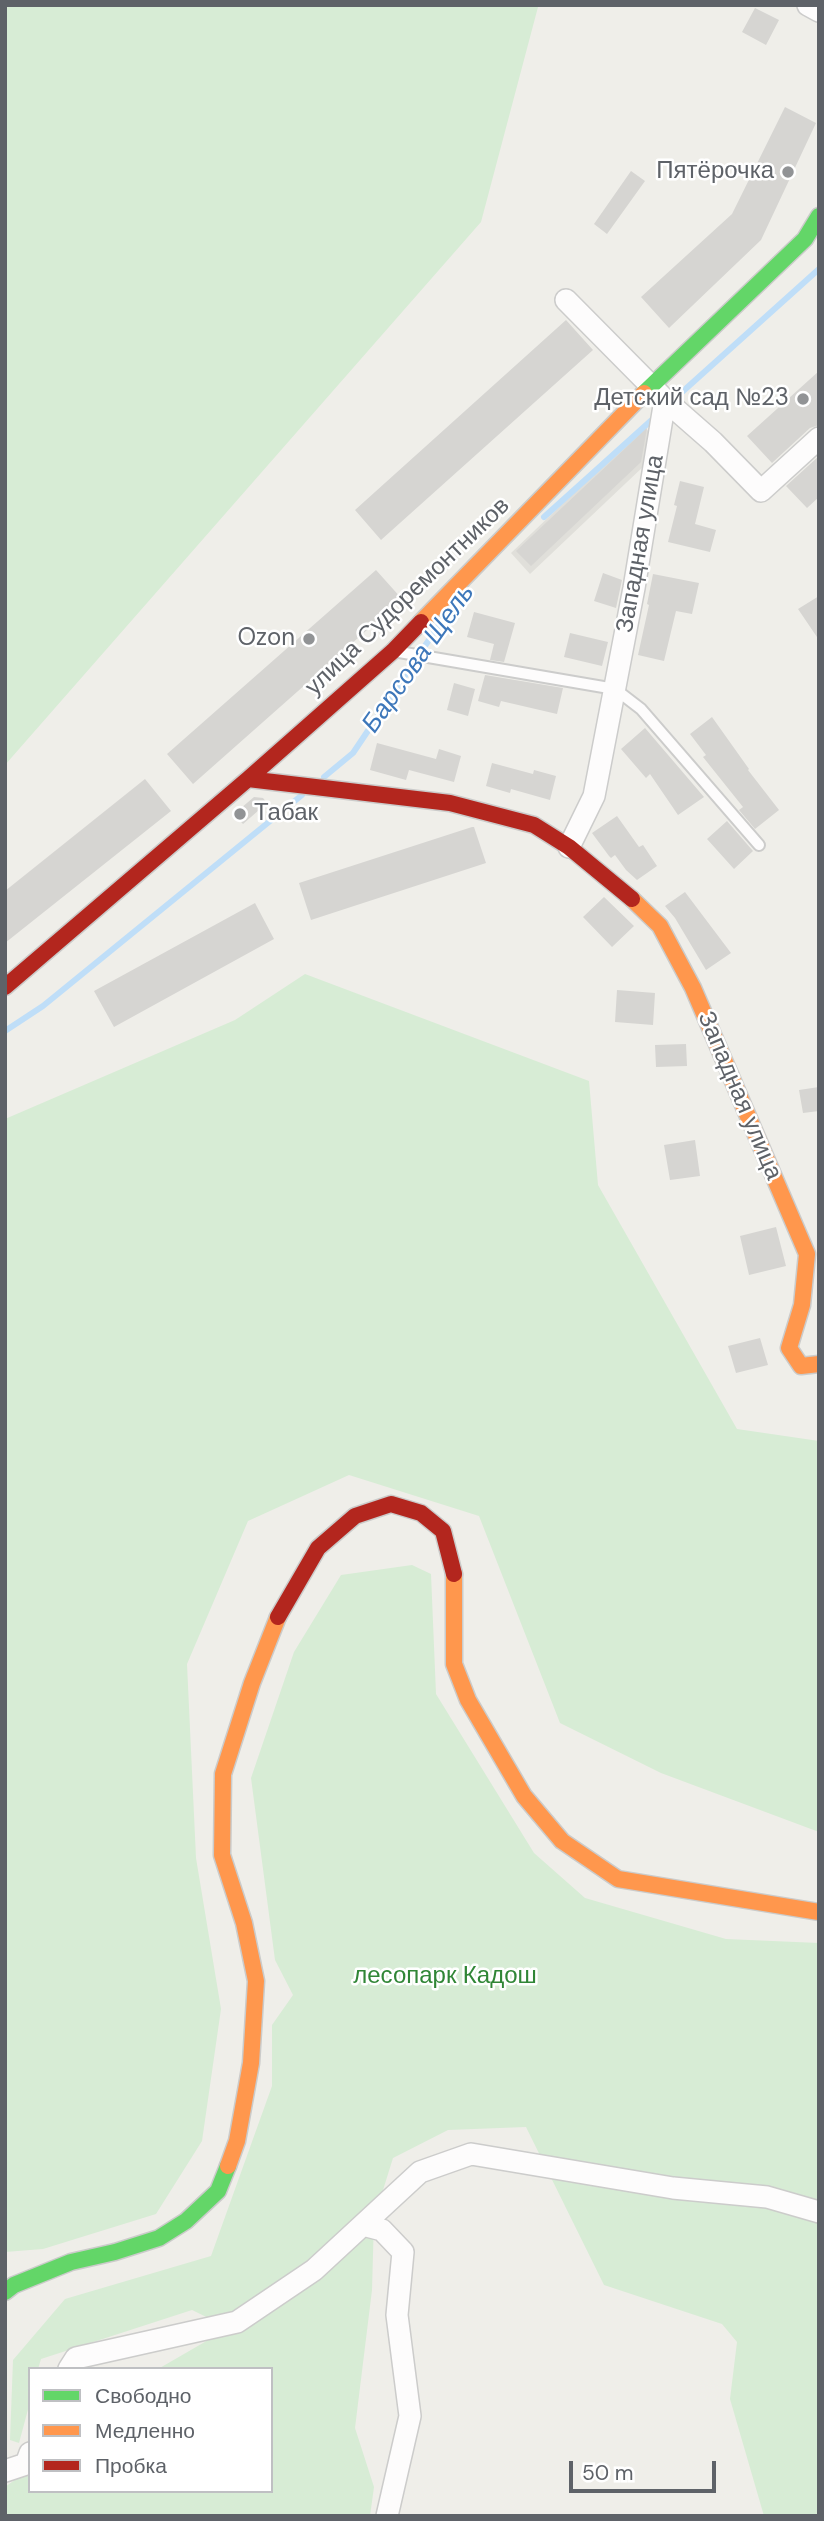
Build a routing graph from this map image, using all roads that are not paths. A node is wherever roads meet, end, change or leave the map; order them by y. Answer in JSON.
{"nodes":[{"id":1,"x":808,"y":5,"type":"edge"},
{"id":2,"x":819,"y":11,"type":"edge"},
{"id":3,"x":819,"y":216,"type":"edge"},
{"id":4,"x":566,"y":300,"type":"dead end"},
{"id":5,"x":658,"y":392,"type":"junction"},
{"id":6,"x":819,"y":438,"type":"edge"},
{"id":7,"x":393,"y":651,"type":"junction"},
{"id":8,"x":615,"y":690,"type":"junction"},
{"id":9,"x":248,"y":779,"type":"junction"},
{"id":10,"x":759,"y":845,"type":"dead end"},
{"id":11,"x":569,"y":847,"type":"junction"},
{"id":12,"x":5,"y":987,"type":"edge"},
{"id":13,"x":819,"y":1364,"type":"edge"},
{"id":14,"x":819,"y":1912,"type":"edge"},
{"id":15,"x":819,"y":2212,"type":"edge"},
{"id":16,"x":363,"y":2225,"type":"junction"},
{"id":17,"x":5,"y":2292,"type":"edge"},
{"id":18,"x":70,"y":2367,"type":"edge"},
{"id":19,"x":28,"y":2458,"type":"edge"},
{"id":20,"x":5,"y":2471,"type":"edge"},
{"id":21,"x":387,"y":2516,"type":"edge"}],
"edges":[{"from":1,"to":2,"type":"street"},
{"from":3,"to":5,"type":"main road","name":"улица Судоремонтников"},
{"from":4,"to":5,"type":"street"},
{"from":5,"to":6,"type":"street"},
{"from":5,"to":7,"type":"main road","name":"улица Судоремонтников"},
{"from":5,"to":8,"type":"street","name":"Западная улица"},
{"from":7,"to":8,"type":"lane"},
{"from":7,"to":9,"type":"main road","name":"улица Судоремонтников"},
{"from":8,"to":10,"type":"lane"},
{"from":8,"to":11,"type":"street","name":"Западная улица"},
{"from":9,"to":11,"type":"main road","name":"Западная улица"},
{"from":9,"to":12,"type":"main road","name":"улица Судоремонтников"},
{"from":11,"to":13,"type":"main road","name":"Западная улица"},
{"from":14,"to":17,"type":"main road"},
{"from":15,"to":16,"type":"street"},
{"from":16,"to":18,"type":"street"},
{"from":16,"to":21,"type":"street"},
{"from":19,"to":20,"type":"street"}]}
